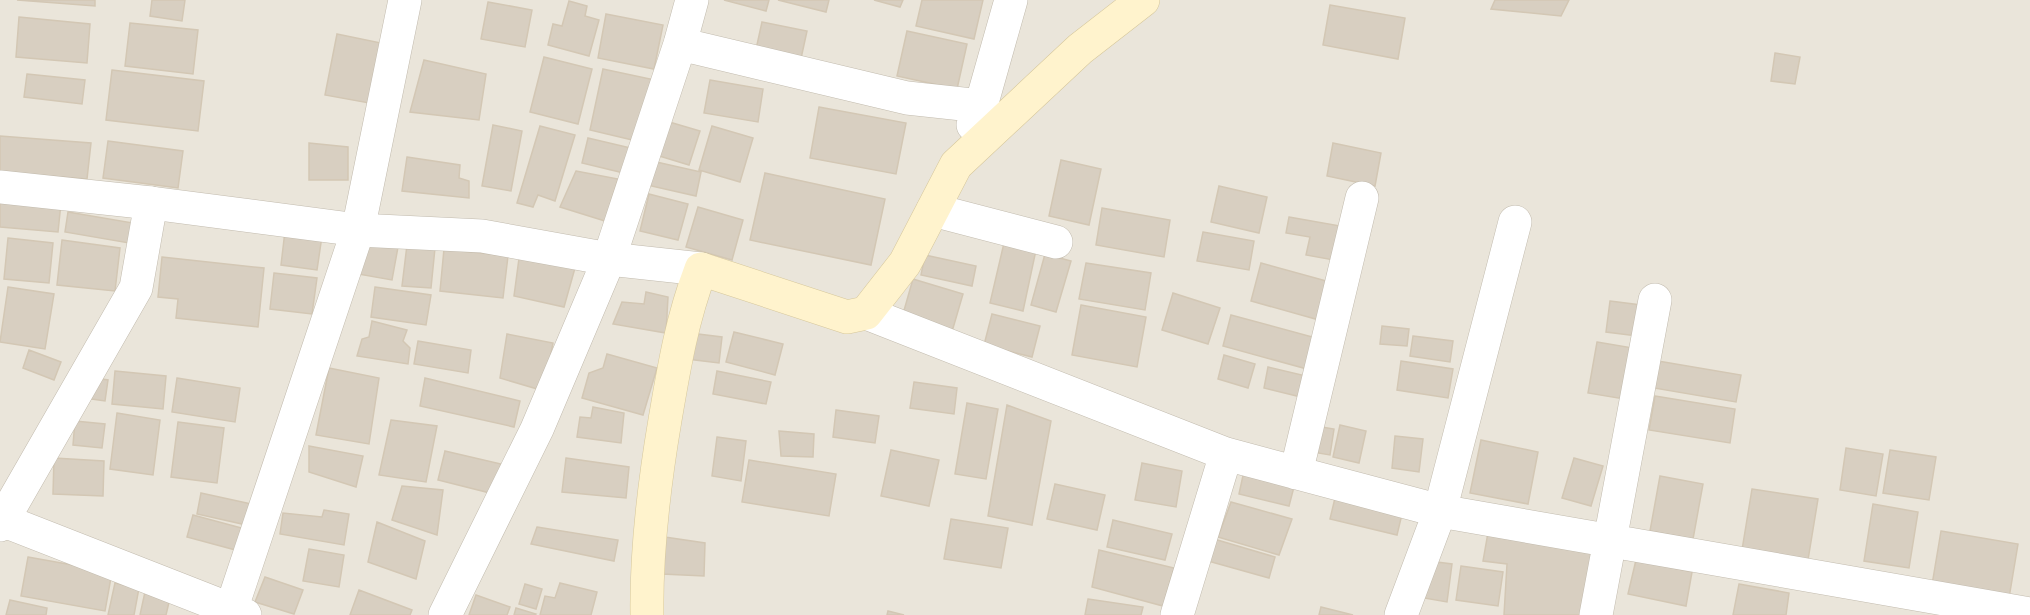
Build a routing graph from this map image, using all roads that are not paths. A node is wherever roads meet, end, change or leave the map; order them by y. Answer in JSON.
{"nodes":[{"id":1,"x":405,"y":0,"type":"edge"},
{"id":2,"x":692,"y":0,"type":"edge"},
{"id":3,"x":1011,"y":0,"type":"edge"},
{"id":4,"x":1143,"y":0,"type":"edge"},
{"id":5,"x":680,"y":44,"type":"junction"},
{"id":6,"x":981,"y":106,"type":"junction"},
{"id":7,"x":956,"y":165,"type":"junction"},
{"id":8,"x":0,"y":187,"type":"edge"},
{"id":9,"x":1362,"y":198,"type":"dead end"},
{"id":10,"x":151,"y":203,"type":"junction"},
{"id":11,"x":933,"y":210,"type":"junction"},
{"id":12,"x":1515,"y":222,"type":"dead end"},
{"id":13,"x":358,"y":230,"type":"junction"},
{"id":14,"x":1056,"y":242,"type":"dead end"},
{"id":15,"x":609,"y":259,"type":"junction"},
{"id":16,"x":700,"y":268,"type":"junction"},
{"id":17,"x":1655,"y":300,"type":"dead end"},
{"id":18,"x":866,"y":313,"type":"junction"},
{"id":19,"x":1226,"y":454,"type":"junction"},
{"id":20,"x":1296,"y":473,"type":"junction"},
{"id":21,"x":1440,"y":511,"type":"junction"},
{"id":22,"x":1,"y":523,"type":"edge"},
{"id":23,"x":1611,"y":541,"type":"junction"},
{"id":24,"x":1897,"y":604,"type":"edge"},
{"id":25,"x":238,"y":613,"type":"edge"},
{"id":26,"x":2030,"y":614,"type":"edge"},
{"id":27,"x":445,"y":615,"type":"edge"},
{"id":28,"x":647,"y":615,"type":"edge"},
{"id":29,"x":1177,"y":615,"type":"edge"},
{"id":30,"x":1401,"y":615,"type":"edge"},
{"id":31,"x":1596,"y":615,"type":"edge"}],
"edges":[{"from":1,"to":13,"type":"street"},
{"from":2,"to":5,"type":"street"},
{"from":3,"to":6,"type":"street"},
{"from":4,"to":7,"type":"main road"},
{"from":5,"to":6,"type":"street"},
{"from":5,"to":15,"type":"street"},
{"from":6,"to":7,"type":"street"},
{"from":7,"to":11,"type":"main road"},
{"from":8,"to":10,"type":"street"},
{"from":9,"to":20,"type":"street"},
{"from":10,"to":13,"type":"street"},
{"from":10,"to":22,"type":"street"},
{"from":11,"to":14,"type":"street"},
{"from":11,"to":18,"type":"main road"},
{"from":12,"to":21,"type":"street"},
{"from":13,"to":15,"type":"street"},
{"from":13,"to":25,"type":"street"},
{"from":15,"to":16,"type":"street"},
{"from":15,"to":27,"type":"street"},
{"from":16,"to":18,"type":"main road"},
{"from":16,"to":28,"type":"main road"},
{"from":17,"to":23,"type":"street"},
{"from":18,"to":19,"type":"street"},
{"from":19,"to":20,"type":"street"},
{"from":19,"to":29,"type":"street"},
{"from":20,"to":21,"type":"street"},
{"from":21,"to":23,"type":"street"},
{"from":21,"to":30,"type":"street"},
{"from":22,"to":25,"type":"street"},
{"from":23,"to":24,"type":"street"},
{"from":23,"to":31,"type":"street"},
{"from":24,"to":26,"type":"street"}]}
